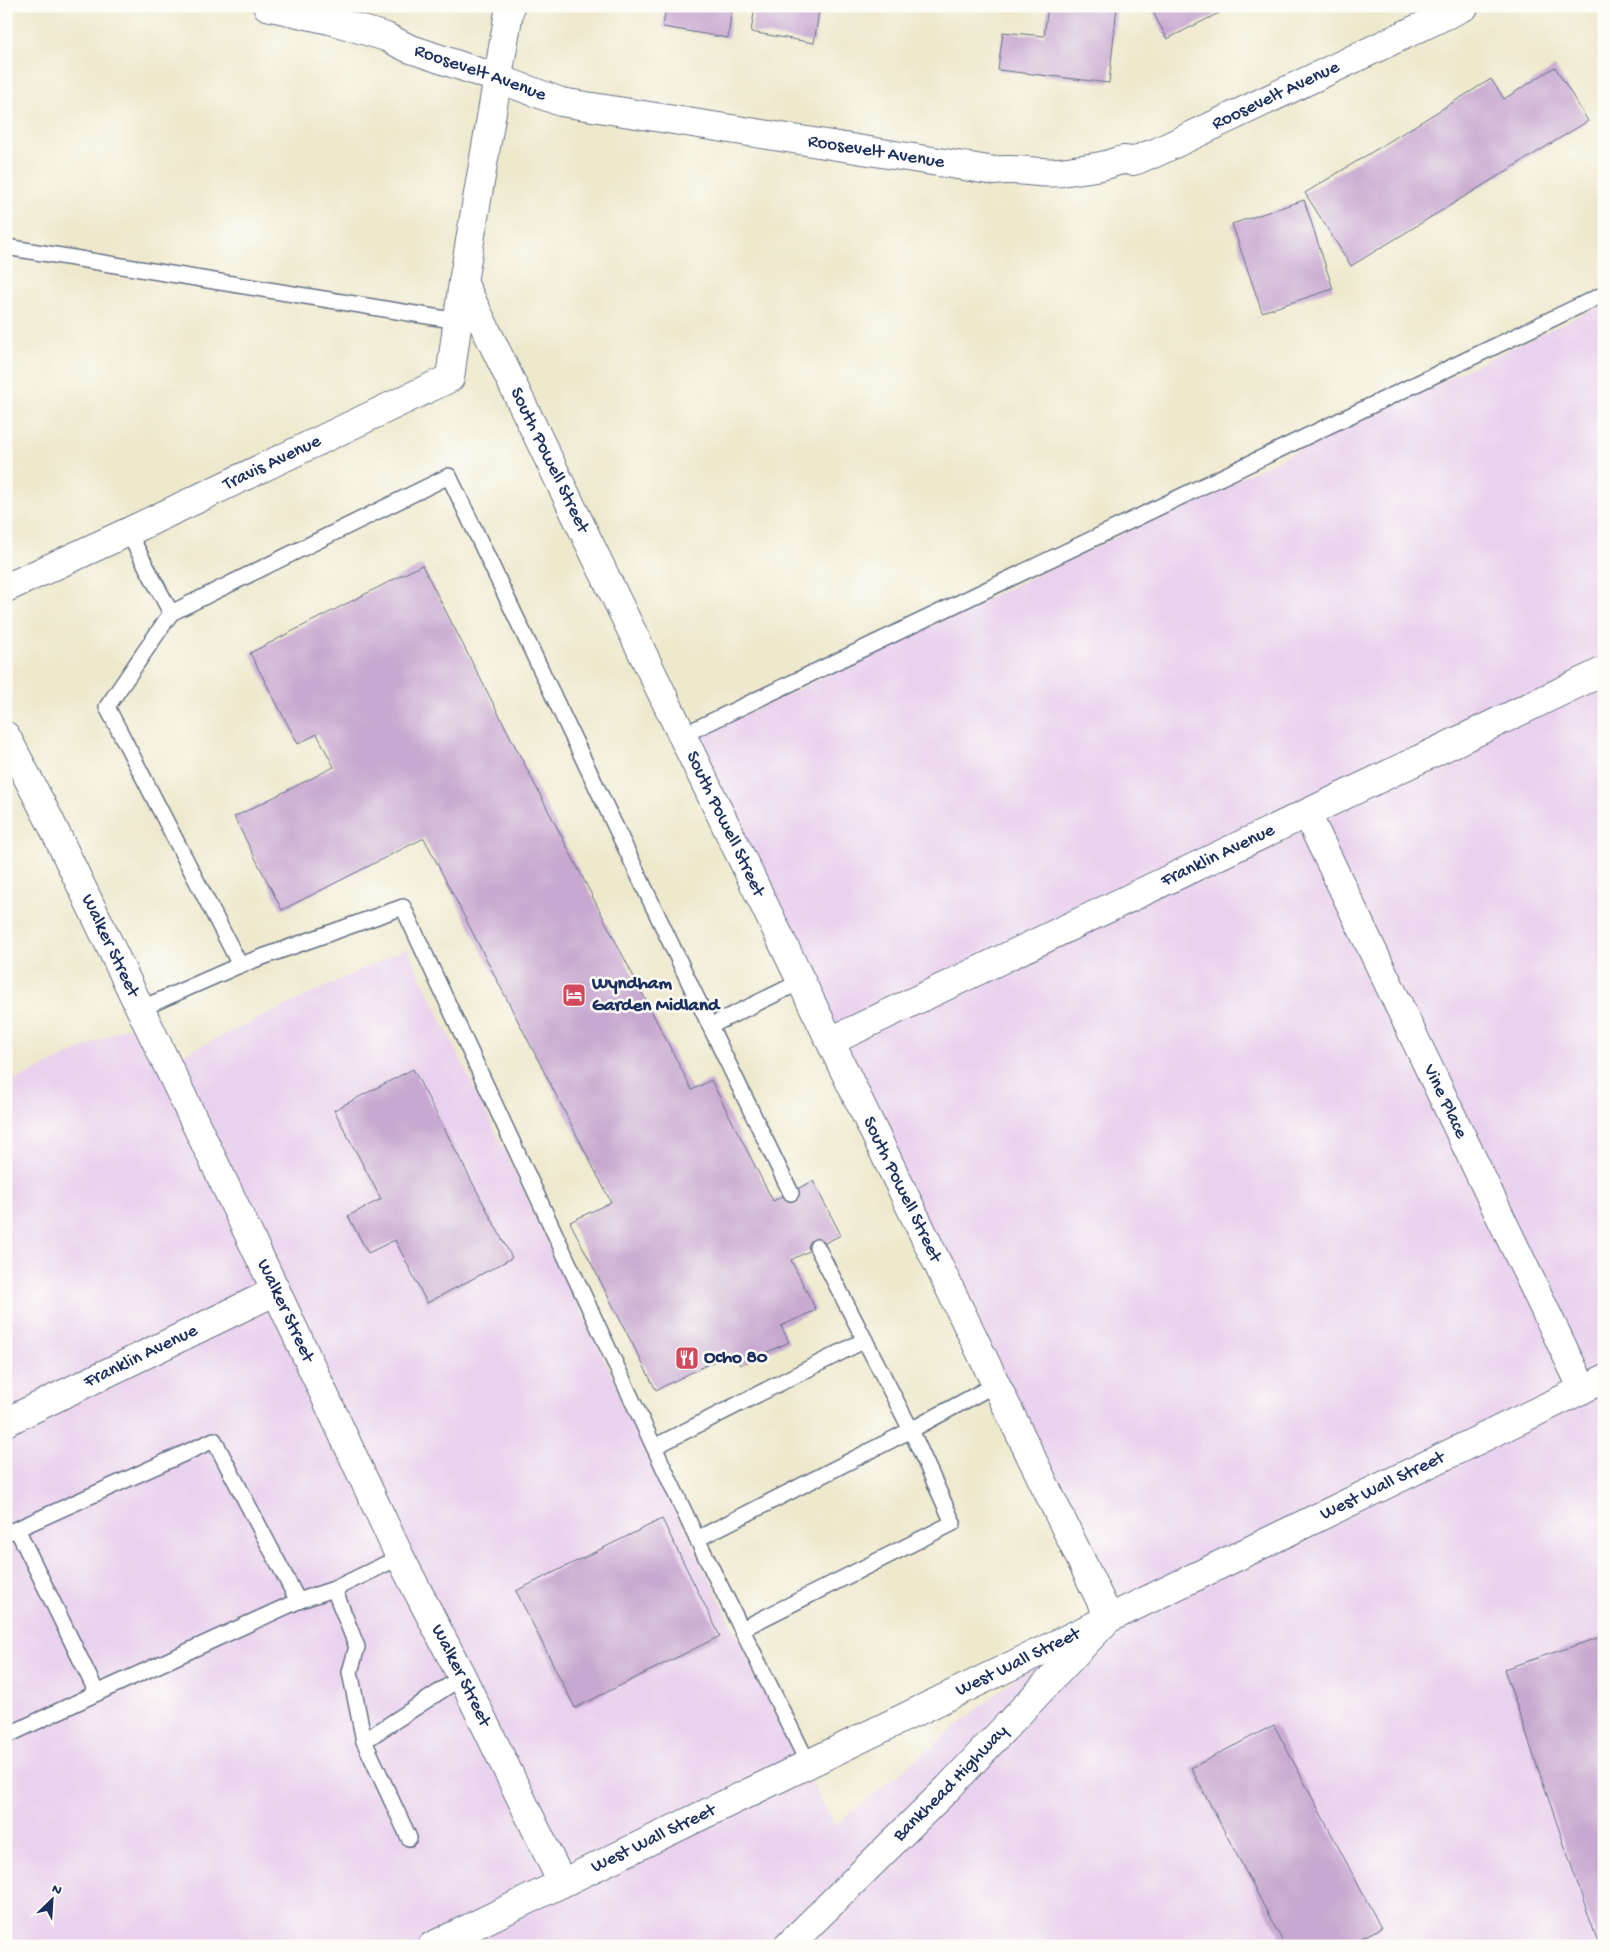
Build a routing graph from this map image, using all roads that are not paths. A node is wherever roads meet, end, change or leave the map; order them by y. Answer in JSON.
{"nodes":[{"id":1,"x":267,"y":6,"type":"edge"},
{"id":2,"x":510,"y":6,"type":"edge"},
{"id":3,"x":1465,"y":6,"type":"edge"},
{"id":4,"x":499,"y":78,"type":"junction"},
{"id":5,"x":6,"y":247,"type":"edge"},
{"id":6,"x":463,"y":282,"type":"junction"},
{"id":7,"x":1604,"y":294,"type":"edge"},
{"id":8,"x":458,"y":321,"type":"junction"},
{"id":9,"x":128,"y":532,"type":"junction"},
{"id":10,"x":6,"y":588,"type":"edge"},
{"id":11,"x":170,"y":613,"type":"junction"},
{"id":12,"x":1604,"y":671,"type":"edge"},
{"id":13,"x":683,"y":735,"type":"junction"},
{"id":14,"x":7,"y":738,"type":"edge"},
{"id":15,"x":1306,"y":814,"type":"junction"},
{"id":16,"x":240,"y":965,"type":"junction"},
{"id":17,"x":802,"y":981,"type":"junction"},
{"id":18,"x":140,"y":1010,"type":"junction"},
{"id":19,"x":710,"y":1026,"type":"junction"},
{"id":20,"x":831,"y":1041,"type":"junction"},
{"id":21,"x":791,"y":1192,"type":"dead end"},
{"id":22,"x":817,"y":1247,"type":"dead end"},
{"id":23,"x":276,"y":1291,"type":"junction"},
{"id":24,"x":865,"y":1340,"type":"junction"},
{"id":25,"x":996,"y":1384,"type":"junction"},
{"id":26,"x":1592,"y":1384,"type":"edge"},
{"id":27,"x":6,"y":1422,"type":"edge"},
{"id":28,"x":912,"y":1430,"type":"junction"},
{"id":29,"x":654,"y":1447,"type":"junction"},
{"id":30,"x":12,"y":1531,"type":"edge"},
{"id":31,"x":697,"y":1538,"type":"junction"},
{"id":32,"x":400,"y":1557,"type":"junction"},
{"id":33,"x":334,"y":1589,"type":"junction"},
{"id":34,"x":298,"y":1601,"type":"junction"},
{"id":35,"x":1109,"y":1618,"type":"junction"},
{"id":36,"x":742,"y":1629,"type":"junction"},
{"id":37,"x":462,"y":1677,"type":"junction"},
{"id":38,"x":97,"y":1693,"type":"junction"},
{"id":39,"x":6,"y":1736,"type":"edge"},
{"id":40,"x":364,"y":1741,"type":"junction"},
{"id":41,"x":808,"y":1763,"type":"junction"},
{"id":42,"x":409,"y":1838,"type":"dead end"},
{"id":43,"x":562,"y":1883,"type":"junction"},
{"id":44,"x":468,"y":1938,"type":"edge"},
{"id":45,"x":432,"y":1946,"type":"edge"},
{"id":46,"x":788,"y":1946,"type":"edge"}],
"edges":[{"from":1,"to":4,"type":"street","name":"Roosevelt Avenue"},
{"from":2,"to":4,"type":"street"},
{"from":3,"to":4,"type":"street","name":"Roosevelt Avenue"},
{"from":4,"to":6,"type":"street"},
{"from":5,"to":8,"type":"lane"},
{"from":6,"to":8,"type":"street","name":"Travis Avenue"},
{"from":6,"to":13,"type":"street","name":"South Powell Street"},
{"from":7,"to":13,"type":"lane"},
{"from":8,"to":9,"type":"street","name":"Travis Avenue"},
{"from":9,"to":10,"type":"street","name":"Travis Avenue"},
{"from":9,"to":11,"type":"lane"},
{"from":11,"to":16,"type":"lane"},
{"from":11,"to":19,"type":"lane"},
{"from":12,"to":15,"type":"street","name":"Franklin Avenue"},
{"from":13,"to":17,"type":"street","name":"South Powell Street"},
{"from":14,"to":18,"type":"street","name":"Walker Street"},
{"from":15,"to":20,"type":"street","name":"Franklin Avenue"},
{"from":15,"to":26,"type":"street","name":"Vine Place"},
{"from":16,"to":18,"type":"lane"},
{"from":16,"to":29,"type":"lane"},
{"from":17,"to":19,"type":"lane"},
{"from":17,"to":20,"type":"street","name":"South Powell Street"},
{"from":18,"to":23,"type":"street","name":"Walker Street"},
{"from":19,"to":21,"type":"lane"},
{"from":20,"to":25,"type":"street","name":"South Powell Street"},
{"from":22,"to":24,"type":"lane"},
{"from":23,"to":27,"type":"street","name":"Franklin Avenue"},
{"from":23,"to":32,"type":"street","name":"Walker Street"},
{"from":24,"to":28,"type":"lane"},
{"from":24,"to":29,"type":"lane"},
{"from":25,"to":28,"type":"lane"},
{"from":25,"to":35,"type":"street","name":"South Powell Street"},
{"from":26,"to":35,"type":"street","name":"West Wall Street"},
{"from":28,"to":31,"type":"lane"},
{"from":28,"to":36,"type":"lane"},
{"from":29,"to":31,"type":"lane"},
{"from":30,"to":34,"type":"lane"},
{"from":30,"to":38,"type":"lane"},
{"from":31,"to":36,"type":"lane"},
{"from":32,"to":33,"type":"lane"},
{"from":32,"to":37,"type":"street","name":"Walker Street"},
{"from":33,"to":34,"type":"lane"},
{"from":33,"to":40,"type":"lane"},
{"from":34,"to":38,"type":"lane"},
{"from":35,"to":41,"type":"street","name":"West Wall Street"},
{"from":35,"to":46,"type":"street","name":"Bankhead Highway"},
{"from":36,"to":41,"type":"lane"},
{"from":37,"to":40,"type":"lane"},
{"from":37,"to":43,"type":"street","name":"Walker Street"},
{"from":38,"to":39,"type":"lane"},
{"from":40,"to":42,"type":"lane"},
{"from":41,"to":43,"type":"street","name":"West Wall Street"},
{"from":43,"to":44,"type":"street","name":"West Wall Street"},
{"from":44,"to":45,"type":"street","name":"West Wall Street"}]}
